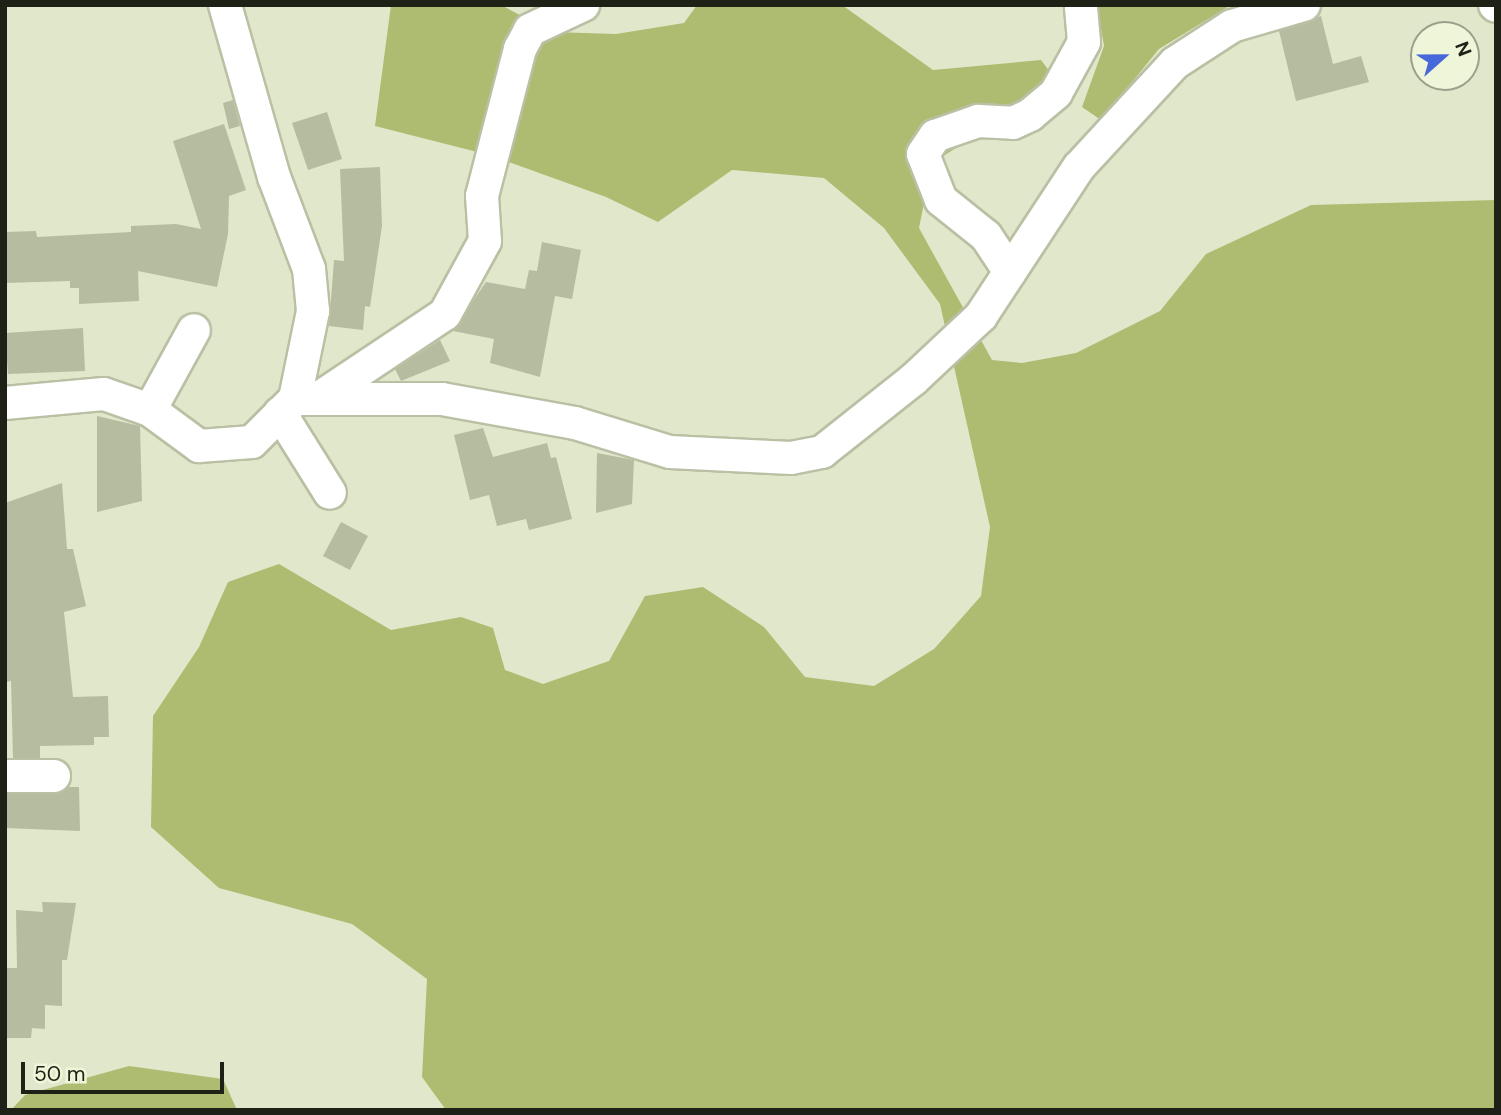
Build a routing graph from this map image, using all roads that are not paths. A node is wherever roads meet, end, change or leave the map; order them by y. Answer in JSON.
{"nodes":[{"id":1,"x":225,"y":5,"type":"edge"},
{"id":2,"x":583,"y":5,"type":"edge"},
{"id":3,"x":1081,"y":5,"type":"edge"},
{"id":4,"x":1304,"y":5,"type":"edge"},
{"id":5,"x":1010,"y":272,"type":"junction"},
{"id":6,"x":194,"y":330,"type":"dead end"},
{"id":7,"x":5,"y":402,"type":"edge"},
{"id":8,"x":298,"y":403,"type":"junction"},
{"id":9,"x":149,"y":410,"type":"junction"},
{"id":10,"x":330,"y":493,"type":"dead end"},
{"id":11,"x":5,"y":776,"type":"edge"},
{"id":12,"x":54,"y":776,"type":"dead end"}],
"edges":[{"from":1,"to":8,"type":"street"},
{"from":2,"to":8,"type":"street"},
{"from":3,"to":5,"type":"street"},
{"from":4,"to":5,"type":"street"},
{"from":5,"to":8,"type":"street"},
{"from":6,"to":9,"type":"street"},
{"from":7,"to":9,"type":"street"},
{"from":8,"to":9,"type":"street"},
{"from":8,"to":10,"type":"street"},
{"from":11,"to":12,"type":"street"}]}
